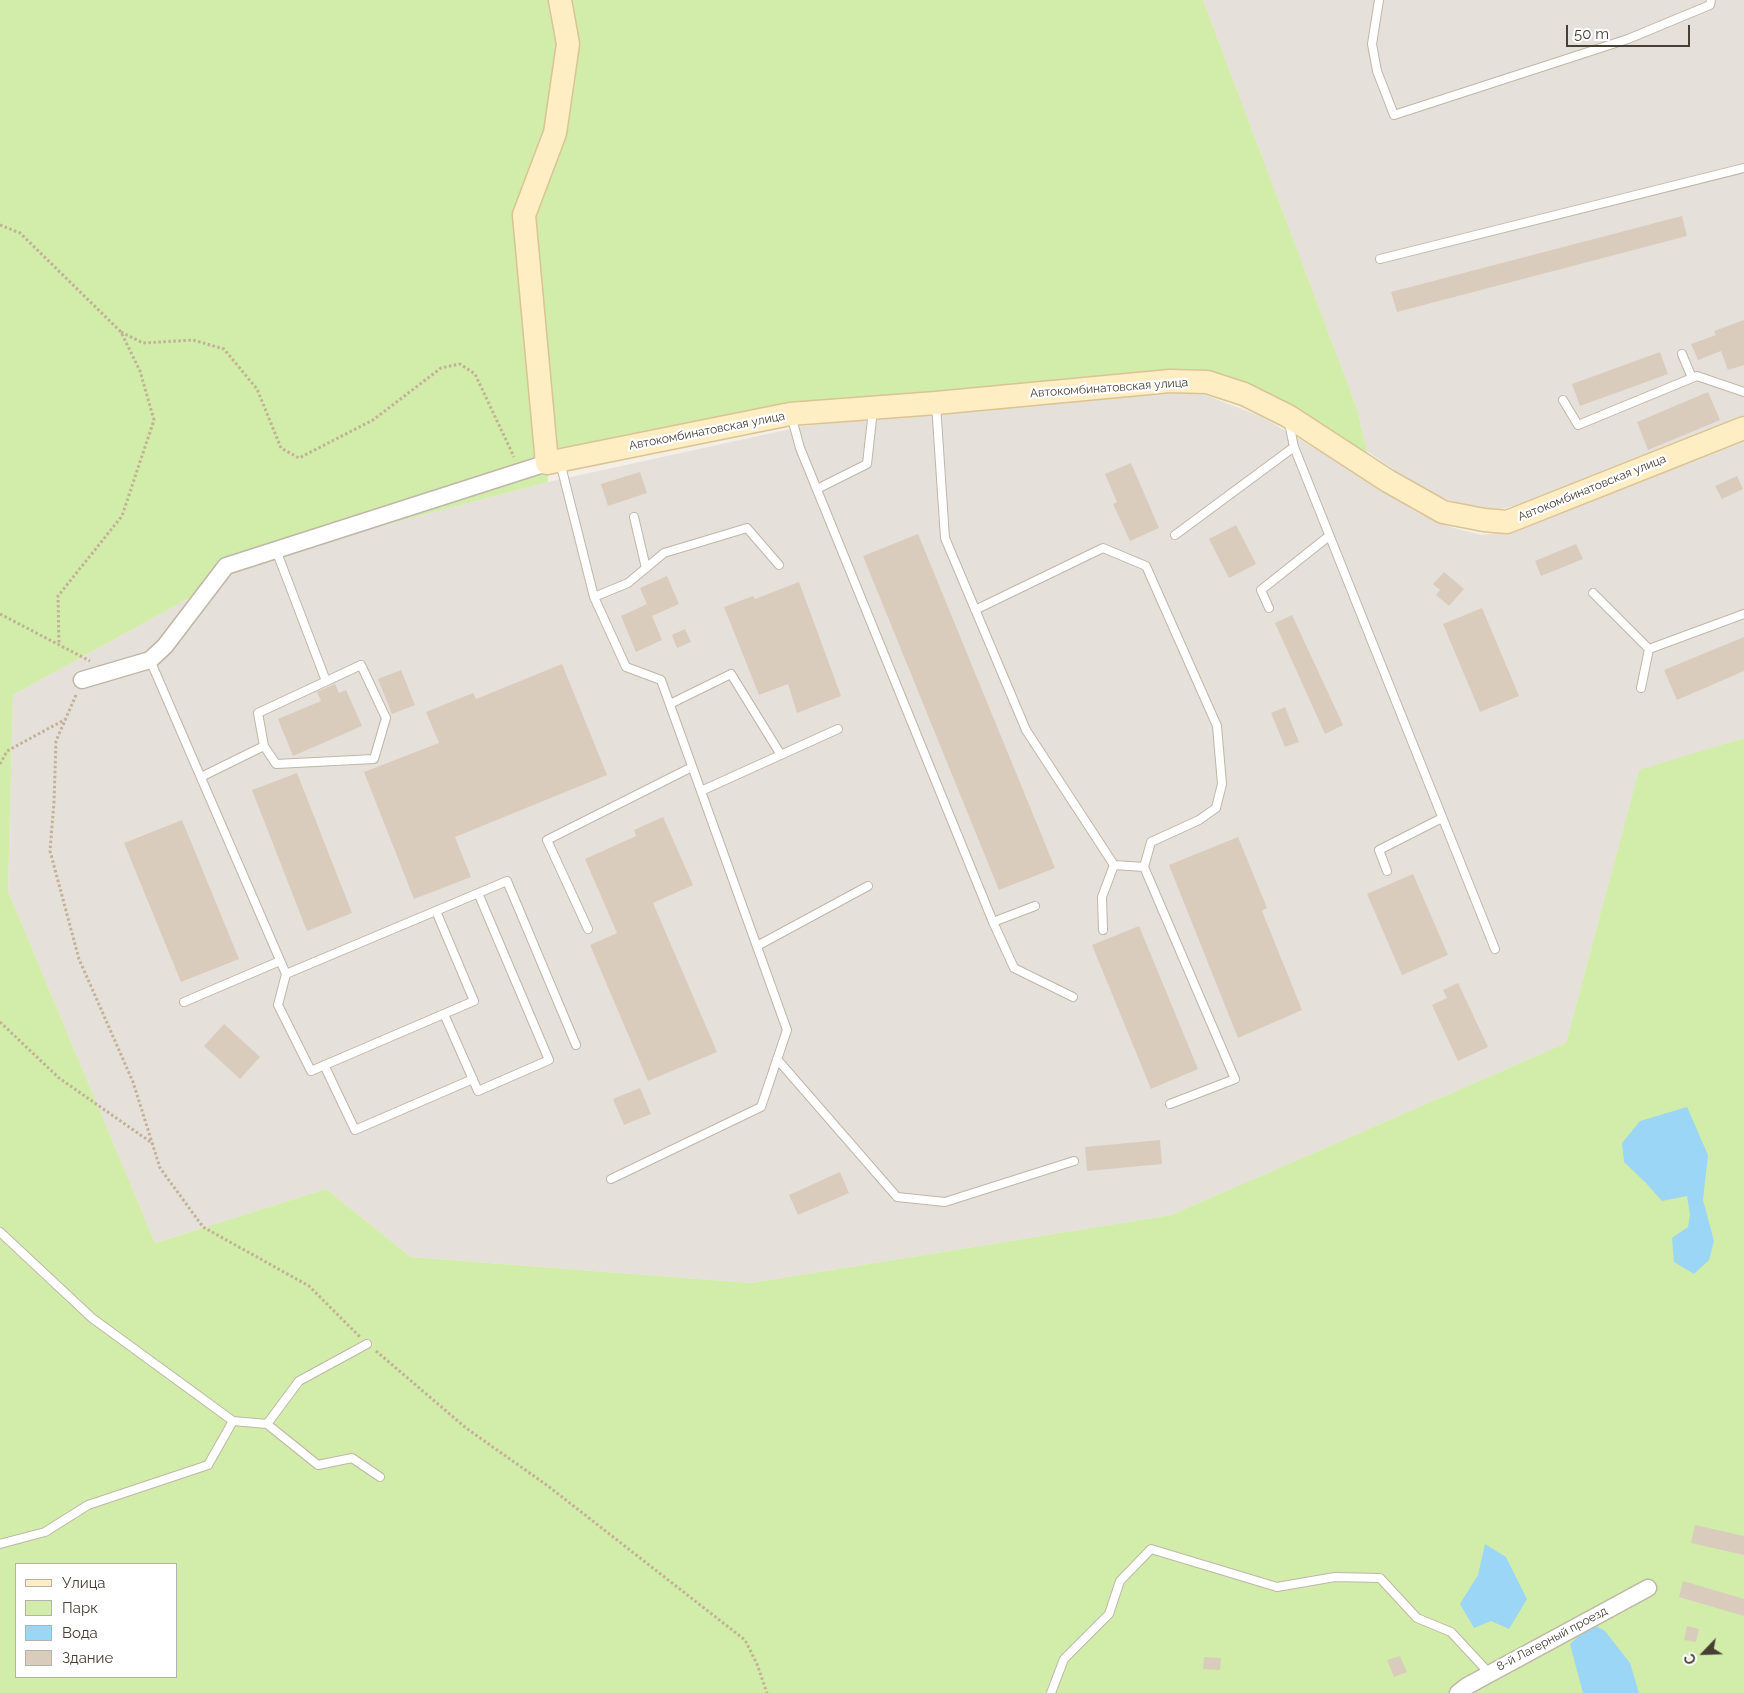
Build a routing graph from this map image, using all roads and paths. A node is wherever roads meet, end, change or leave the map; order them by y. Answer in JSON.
{"nodes":[{"id":1,"x":560,"y":0,"type":"edge"},
{"id":2,"x":1379,"y":0,"type":"edge"},
{"id":3,"x":1711,"y":0,"type":"edge"},
{"id":4,"x":1744,"y":168,"type":"edge"},
{"id":5,"x":0,"y":226,"type":"edge"},
{"id":6,"x":1380,"y":259,"type":"dead end"},
{"id":7,"x":121,"y":332,"type":"junction"},
{"id":8,"x":1682,"y":354,"type":"dead end"},
{"id":9,"x":1692,"y":378,"type":"junction"},
{"id":10,"x":1744,"y":392,"type":"edge"},
{"id":11,"x":1562,"y":400,"type":"dead end"},
{"id":12,"x":936,"y":403,"type":"junction"},
{"id":13,"x":873,"y":408,"type":"junction"},
{"id":14,"x":790,"y":414,"type":"junction"},
{"id":15,"x":1288,"y":416,"type":"junction"},
{"id":16,"x":1744,"y":428,"type":"edge"},
{"id":17,"x":1294,"y":447,"type":"junction"},
{"id":18,"x":553,"y":462,"type":"junction"},
{"id":19,"x":521,"y":472,"type":"junction"},
{"id":20,"x":817,"y":489,"type":"junction"},
{"id":21,"x":634,"y":517,"type":"dead end"},
{"id":22,"x":1175,"y":535,"type":"dead end"},
{"id":23,"x":1329,"y":536,"type":"junction"},
{"id":24,"x":276,"y":549,"type":"junction"},
{"id":25,"x":779,"y":565,"type":"dead end"},
{"id":26,"x":646,"y":568,"type":"junction"},
{"id":27,"x":1593,"y":593,"type":"dead end"},
{"id":28,"x":594,"y":597,"type":"junction"},
{"id":29,"x":1269,"y":608,"type":"dead end"},
{"id":30,"x":975,"y":610,"type":"junction"},
{"id":31,"x":0,"y":614,"type":"edge"},
{"id":32,"x":1744,"y":614,"type":"edge"},
{"id":33,"x":59,"y":645,"type":"junction"},
{"id":34,"x":1649,"y":649,"type":"junction"},
{"id":35,"x":150,"y":660,"type":"junction"},
{"id":36,"x":110,"y":672,"type":"junction"},
{"id":37,"x":82,"y":680,"type":"joint"},
{"id":38,"x":326,"y":681,"type":"junction"},
{"id":39,"x":1641,"y":688,"type":"dead end"},
{"id":40,"x":670,"y":704,"type":"junction"},
{"id":41,"x":66,"y":719,"type":"junction"},
{"id":42,"x":838,"y":729,"type":"dead end"},
{"id":43,"x":264,"y":746,"type":"junction"},
{"id":44,"x":781,"y":755,"type":"junction"},
{"id":45,"x":0,"y":764,"type":"edge"},
{"id":46,"x":692,"y":767,"type":"junction"},
{"id":47,"x":201,"y":777,"type":"junction"},
{"id":48,"x":701,"y":791,"type":"junction"},
{"id":49,"x":1442,"y":818,"type":"junction"},
{"id":50,"x":1114,"y":865,"type":"junction"},
{"id":51,"x":1144,"y":867,"type":"junction"},
{"id":52,"x":1387,"y":871,"type":"dead end"},
{"id":53,"x":868,"y":886,"type":"dead end"},
{"id":54,"x":478,"y":893,"type":"junction"},
{"id":55,"x":1035,"y":906,"type":"dead end"},
{"id":56,"x":436,"y":911,"type":"junction"},
{"id":57,"x":993,"y":922,"type":"junction"},
{"id":58,"x":588,"y":929,"type":"dead end"},
{"id":59,"x":1103,"y":930,"type":"dead end"},
{"id":60,"x":757,"y":946,"type":"junction"},
{"id":61,"x":1495,"y":949,"type":"dead end"},
{"id":62,"x":280,"y":961,"type":"junction"},
{"id":63,"x":286,"y":974,"type":"junction"},
{"id":64,"x":1073,"y":998,"type":"dead end"},
{"id":65,"x":184,"y":1002,"type":"dead end"},
{"id":66,"x":444,"y":1014,"type":"junction"},
{"id":67,"x":0,"y":1022,"type":"edge"},
{"id":68,"x":576,"y":1045,"type":"dead end"},
{"id":69,"x":777,"y":1059,"type":"junction"},
{"id":70,"x":324,"y":1065,"type":"junction"},
{"id":71,"x":473,"y":1079,"type":"junction"},
{"id":72,"x":1170,"y":1104,"type":"dead end"},
{"id":73,"x":152,"y":1143,"type":"junction"},
{"id":74,"x":1074,"y":1161,"type":"dead end"},
{"id":75,"x":611,"y":1179,"type":"dead end"},
{"id":76,"x":0,"y":1232,"type":"edge"},
{"id":77,"x":367,"y":1344,"type":"junction"},
{"id":78,"x":233,"y":1421,"type":"junction"},
{"id":79,"x":267,"y":1424,"type":"junction"},
{"id":80,"x":380,"y":1477,"type":"dead end"},
{"id":81,"x":0,"y":1544,"type":"edge"},
{"id":82,"x":1648,"y":1588,"type":"dead end"},
{"id":83,"x":1489,"y":1674,"type":"junction"},
{"id":84,"x":767,"y":1693,"type":"edge"},
{"id":85,"x":1051,"y":1693,"type":"edge"},
{"id":86,"x":1458,"y":1693,"type":"edge"}],
"edges":[{"from":1,"to":18,"type":"street"},
{"from":2,"to":3,"type":"lane"},
{"from":4,"to":6,"type":"lane"},
{"from":5,"to":7,"type":"path"},
{"from":7,"to":19,"type":"path"},
{"from":7,"to":33,"type":"path"},
{"from":8,"to":9,"type":"lane"},
{"from":9,"to":10,"type":"lane"},
{"from":9,"to":11,"type":"lane"},
{"from":12,"to":13,"type":"street","name":"Автокомбинатовская улица"},
{"from":12,"to":15,"type":"street","name":"Автокомбинатовская улица"},
{"from":12,"to":30,"type":"lane"},
{"from":13,"to":14,"type":"street","name":"Автокомбинатовская улица"},
{"from":13,"to":20,"type":"lane"},
{"from":14,"to":18,"type":"street","name":"Автокомбинатовская улица"},
{"from":14,"to":20,"type":"lane"},
{"from":15,"to":16,"type":"street","name":"Автокомбинатовская улица"},
{"from":15,"to":17,"type":"lane"},
{"from":17,"to":22,"type":"lane"},
{"from":17,"to":23,"type":"lane"},
{"from":18,"to":19,"type":"street"},
{"from":18,"to":28,"type":"lane"},
{"from":19,"to":24,"type":"street"},
{"from":20,"to":57,"type":"lane"},
{"from":21,"to":26,"type":"lane"},
{"from":23,"to":29,"type":"lane"},
{"from":23,"to":49,"type":"lane"},
{"from":24,"to":35,"type":"street"},
{"from":24,"to":38,"type":"lane"},
{"from":25,"to":26,"type":"lane"},
{"from":26,"to":28,"type":"lane"},
{"from":27,"to":34,"type":"lane"},
{"from":28,"to":40,"type":"lane"},
{"from":30,"to":50,"type":"lane"},
{"from":30,"to":51,"type":"lane"},
{"from":31,"to":33,"type":"path"},
{"from":32,"to":34,"type":"lane"},
{"from":33,"to":36,"type":"path"},
{"from":34,"to":39,"type":"lane"},
{"from":35,"to":36,"type":"street"},
{"from":35,"to":47,"type":"lane"},
{"from":36,"to":37,"type":"street"},
{"from":37,"to":41,"type":"path"},
{"from":38,"to":43,"type":"lane"},
{"from":38,"to":43,"type":"lane"},
{"from":40,"to":44,"type":"lane"},
{"from":40,"to":46,"type":"lane"},
{"from":41,"to":45,"type":"path"},
{"from":41,"to":73,"type":"path"},
{"from":42,"to":44,"type":"lane"},
{"from":43,"to":47,"type":"lane"},
{"from":44,"to":48,"type":"lane"},
{"from":46,"to":48,"type":"lane"},
{"from":46,"to":58,"type":"lane"},
{"from":47,"to":62,"type":"lane"},
{"from":48,"to":60,"type":"lane"},
{"from":49,"to":52,"type":"lane"},
{"from":49,"to":61,"type":"lane"},
{"from":50,"to":51,"type":"lane"},
{"from":50,"to":59,"type":"lane"},
{"from":51,"to":72,"type":"lane"},
{"from":53,"to":60,"type":"lane"},
{"from":54,"to":56,"type":"lane"},
{"from":54,"to":68,"type":"lane"},
{"from":54,"to":71,"type":"lane"},
{"from":55,"to":57,"type":"lane"},
{"from":56,"to":63,"type":"lane"},
{"from":56,"to":66,"type":"lane"},
{"from":57,"to":64,"type":"lane"},
{"from":60,"to":69,"type":"lane"},
{"from":62,"to":63,"type":"lane"},
{"from":62,"to":65,"type":"lane"},
{"from":63,"to":70,"type":"lane"},
{"from":66,"to":70,"type":"lane"},
{"from":66,"to":71,"type":"lane"},
{"from":67,"to":73,"type":"path"},
{"from":69,"to":74,"type":"lane"},
{"from":69,"to":75,"type":"lane"},
{"from":70,"to":71,"type":"lane"},
{"from":73,"to":77,"type":"path"},
{"from":76,"to":78,"type":"lane"},
{"from":77,"to":79,"type":"lane"},
{"from":77,"to":84,"type":"path"},
{"from":78,"to":79,"type":"lane"},
{"from":78,"to":81,"type":"lane"},
{"from":79,"to":80,"type":"lane"},
{"from":82,"to":83,"type":"street","name":"8-й Лагерный проезд"},
{"from":83,"to":85,"type":"lane"},
{"from":83,"to":86,"type":"street","name":"8-й Лагерный проезд"}]}
